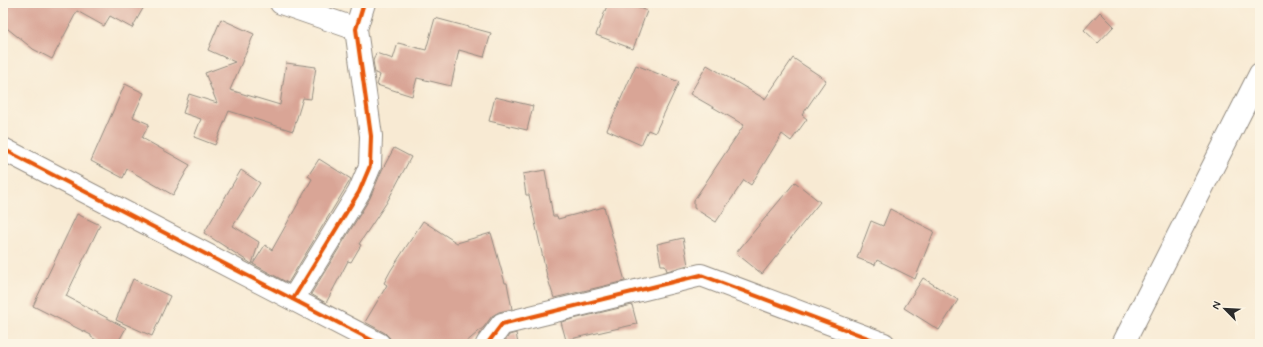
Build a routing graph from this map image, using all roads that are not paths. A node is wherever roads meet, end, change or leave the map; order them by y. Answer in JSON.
{"nodes":[{"id":1,"x":281,"y":3,"type":"edge"},
{"id":2,"x":364,"y":3,"type":"edge"},
{"id":3,"x":356,"y":29,"type":"junction"},
{"id":4,"x":1260,"y":74,"type":"edge"},
{"id":5,"x":3,"y":149,"type":"edge"},
{"id":6,"x":292,"y":299,"type":"junction"},
{"id":7,"x":379,"y":344,"type":"edge"},
{"id":8,"x":487,"y":344,"type":"edge"},
{"id":9,"x":884,"y":344,"type":"edge"},
{"id":10,"x":1123,"y":344,"type":"edge"}],
"edges":[{"from":1,"to":3,"type":"street"},
{"from":2,"to":3,"type":"street"},
{"from":3,"to":6,"type":"street"},
{"from":4,"to":10,"type":"street"},
{"from":5,"to":6,"type":"street"},
{"from":6,"to":7,"type":"street"},
{"from":8,"to":9,"type":"street"}]}
